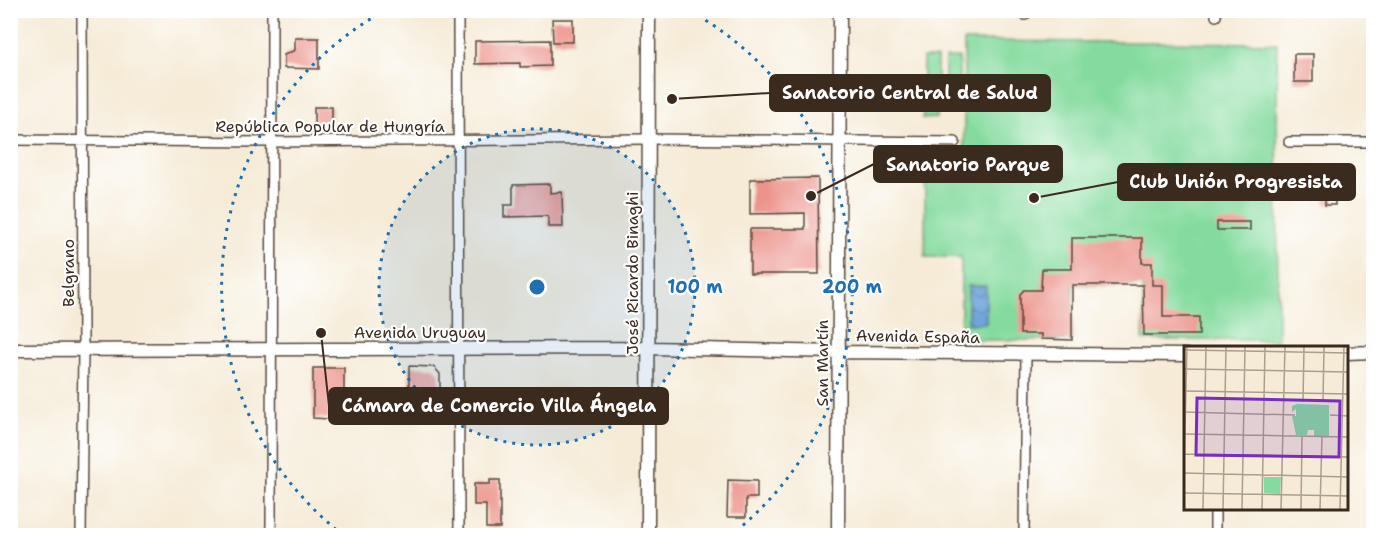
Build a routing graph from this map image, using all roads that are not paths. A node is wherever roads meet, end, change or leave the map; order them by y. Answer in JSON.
{"nodes":[{"id":1,"x":82,"y":10,"type":"edge"},
{"id":2,"x":272,"y":10,"type":"edge"},
{"id":3,"x":458,"y":10,"type":"edge"},
{"id":4,"x":649,"y":10,"type":"edge"},
{"id":5,"x":840,"y":10,"type":"edge"},
{"id":6,"x":649,"y":139,"type":"junction"},
{"id":7,"x":10,"y":140,"type":"edge"},
{"id":8,"x":83,"y":140,"type":"junction"},
{"id":9,"x":458,"y":141,"type":"junction"},
{"id":10,"x":839,"y":141,"type":"junction"},
{"id":11,"x":272,"y":142,"type":"junction"},
{"id":12,"x":955,"y":142,"type":"dead end"},
{"id":13,"x":1289,"y":142,"type":"dead end"},
{"id":14,"x":1374,"y":142,"type":"edge"},
{"id":15,"x":272,"y":348,"type":"junction"},
{"id":16,"x":458,"y":348,"type":"junction"},
{"id":17,"x":649,"y":348,"type":"junction"},
{"id":18,"x":10,"y":350,"type":"edge"},
{"id":19,"x":83,"y":350,"type":"junction"},
{"id":20,"x":839,"y":352,"type":"junction"},
{"id":21,"x":1374,"y":352,"type":"edge"},
{"id":22,"x":1348,"y":353,"type":"edge"},
{"id":23,"x":1026,"y":354,"type":"junction"},
{"id":24,"x":1184,"y":355,"type":"edge"},
{"id":25,"x":1215,"y":510,"type":"edge"},
{"id":26,"x":81,"y":536,"type":"edge"},
{"id":27,"x":272,"y":536,"type":"edge"},
{"id":28,"x":459,"y":536,"type":"edge"},
{"id":29,"x":648,"y":536,"type":"edge"},
{"id":30,"x":838,"y":536,"type":"edge"},
{"id":31,"x":1024,"y":536,"type":"edge"},
{"id":32,"x":1215,"y":536,"type":"edge"}],
"edges":[{"from":1,"to":8,"type":"street","name":"Belgrano"},
{"from":2,"to":11,"type":"street"},
{"from":3,"to":9,"type":"street"},
{"from":4,"to":6,"type":"street","name":"José Ricardo Binaghi"},
{"from":5,"to":10,"type":"street","name":"San Martín"},
{"from":6,"to":9,"type":"street","name":"República Popular de Hungría"},
{"from":6,"to":10,"type":"street","name":"República Popular de Hungría"},
{"from":6,"to":17,"type":"street","name":"José Ricardo Binaghi"},
{"from":7,"to":8,"type":"street","name":"República Popular de Hungría"},
{"from":8,"to":11,"type":"street","name":"República Popular de Hungría"},
{"from":8,"to":19,"type":"street","name":"Belgrano"},
{"from":9,"to":11,"type":"street","name":"República Popular de Hungría"},
{"from":9,"to":16,"type":"street"},
{"from":10,"to":12,"type":"street","name":"República Popular de Hungría"},
{"from":10,"to":20,"type":"street","name":"San Martín"},
{"from":11,"to":15,"type":"street"},
{"from":13,"to":14,"type":"street"},
{"from":15,"to":16,"type":"street","name":"Avenida Uruguay"},
{"from":15,"to":19,"type":"street","name":"Avenida Uruguay"},
{"from":15,"to":27,"type":"street"},
{"from":16,"to":17,"type":"street","name":"Avenida Uruguay"},
{"from":16,"to":28,"type":"street"},
{"from":17,"to":20,"type":"street","name":"Avenida España"},
{"from":17,"to":29,"type":"street","name":"José Ricardo Binaghi"},
{"from":18,"to":19,"type":"street","name":"Avenida Uruguay"},
{"from":19,"to":26,"type":"street","name":"Belgrano"},
{"from":20,"to":23,"type":"street","name":"Avenida España"},
{"from":20,"to":30,"type":"street","name":"San Martín"},
{"from":21,"to":22,"type":"street"},
{"from":23,"to":24,"type":"street","name":"Avenida España"},
{"from":23,"to":31,"type":"street"},
{"from":25,"to":32,"type":"street"}]}
